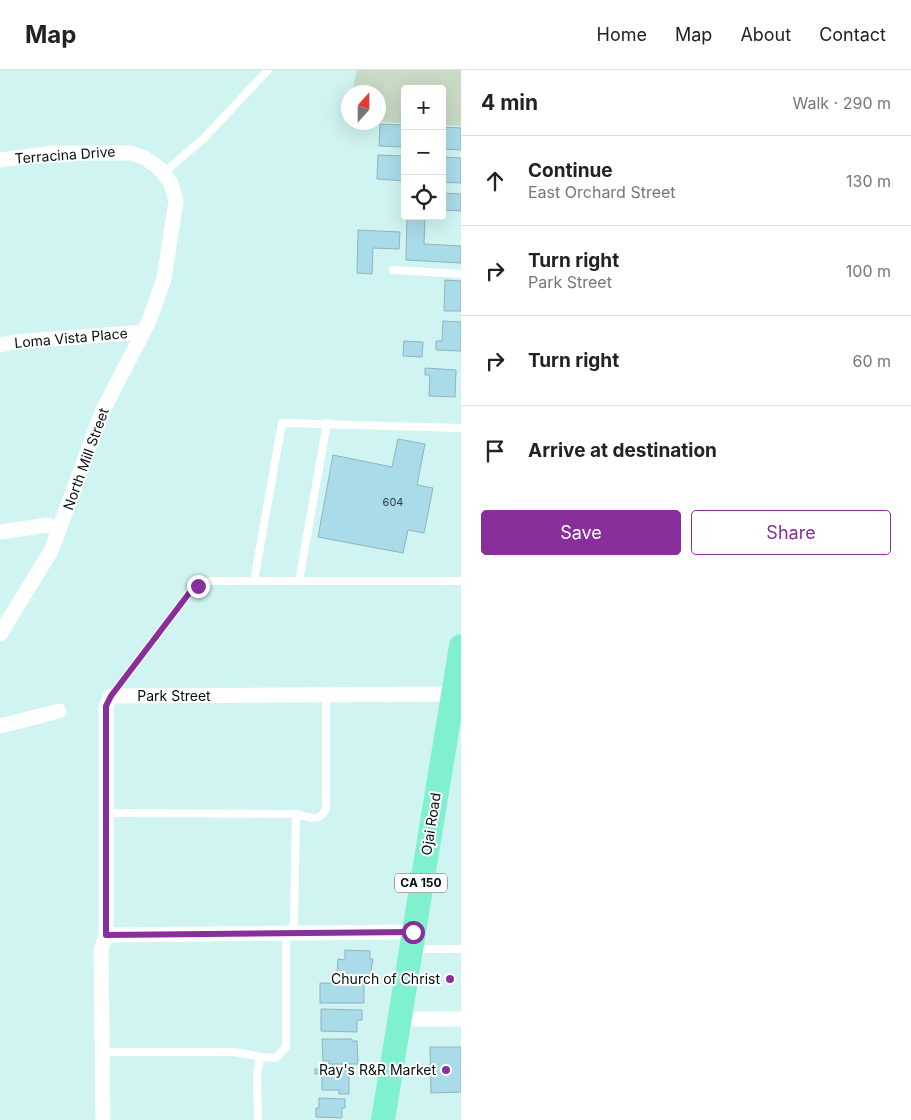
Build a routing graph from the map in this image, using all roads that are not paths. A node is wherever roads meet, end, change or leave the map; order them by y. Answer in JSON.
{"nodes":[{"id":1,"x":268,"y":70,"type":"edge"},
{"id":2,"x":0,"y":160,"type":"edge"},
{"id":3,"x":164,"y":173,"type":"junction"},
{"id":4,"x":393,"y":270,"type":"dead end"},
{"id":5,"x":461,"y":274,"type":"edge"},
{"id":6,"x":164,"y":279,"type":"joint"},
{"id":7,"x":143,"y":332,"type":"junction"},
{"id":8,"x":0,"y":346,"type":"edge"},
{"id":9,"x":327,"y":423,"type":"junction"},
{"id":10,"x":461,"y":428,"type":"edge"},
{"id":11,"x":60,"y":530,"type":"junction"},
{"id":12,"x":0,"y":532,"type":"edge"},
{"id":13,"x":254,"y":581,"type":"junction"},
{"id":14,"x":299,"y":581,"type":"junction"},
{"id":15,"x":461,"y":581,"type":"edge"},
{"id":16,"x":0,"y":634,"type":"edge"},
{"id":17,"x":461,"y":646,"type":"edge"},
{"id":18,"x":452,"y":694,"type":"junction"},
{"id":19,"x":111,"y":696,"type":"junction"},
{"id":20,"x":326,"y":696,"type":"junction"},
{"id":21,"x":59,"y":712,"type":"dead end"},
{"id":22,"x":0,"y":726,"type":"edge"},
{"id":23,"x":107,"y":813,"type":"junction"},
{"id":24,"x":296,"y":814,"type":"junction"},
{"id":25,"x":286,"y":934,"type":"junction"},
{"id":26,"x":106,"y":935,"type":"junction"},
{"id":27,"x":412,"y":941,"type":"junction"},
{"id":28,"x":461,"y":949,"type":"edge"},
{"id":29,"x":399,"y":1019,"type":"junction"},
{"id":30,"x":461,"y":1019,"type":"edge"},
{"id":31,"x":103,"y":1052,"type":"junction"},
{"id":32,"x":260,"y":1058,"type":"junction"},
{"id":33,"x":103,"y":1120,"type":"edge"},
{"id":34,"x":258,"y":1120,"type":"edge"},
{"id":35,"x":383,"y":1120,"type":"edge"}],
"edges":[{"from":1,"to":3,"type":"lane"},
{"from":2,"to":3,"type":"street","name":"Terracina Drive"},
{"from":3,"to":6,"type":"street","name":"Terracina Drive"},
{"from":4,"to":5,"type":"lane"},
{"from":6,"to":7,"type":"street","name":"North Mill Street"},
{"from":7,"to":8,"type":"street","name":"Loma Vista Place"},
{"from":7,"to":11,"type":"street","name":"North Mill Street"},
{"from":9,"to":10,"type":"lane"},
{"from":9,"to":13,"type":"lane"},
{"from":9,"to":14,"type":"lane"},
{"from":11,"to":12,"type":"street"},
{"from":11,"to":16,"type":"street","name":"North Mill Street"},
{"from":13,"to":14,"type":"lane"},
{"from":13,"to":19,"type":"lane"},
{"from":14,"to":15,"type":"lane"},
{"from":17,"to":18,"type":"main road","name":"Ojai Road","number":"CA 150"},
{"from":18,"to":20,"type":"street","name":"Park Street"},
{"from":18,"to":27,"type":"main road","name":"Ojai Road","number":"CA 150"},
{"from":19,"to":20,"type":"street","name":"Park Street"},
{"from":19,"to":23,"type":"street"},
{"from":20,"to":24,"type":"lane"},
{"from":21,"to":22,"type":"street"},
{"from":23,"to":24,"type":"lane"},
{"from":23,"to":26,"type":"street"},
{"from":24,"to":25,"type":"lane"},
{"from":25,"to":26,"type":"street"},
{"from":25,"to":27,"type":"street"},
{"from":25,"to":32,"type":"lane"},
{"from":26,"to":31,"type":"street"},
{"from":27,"to":28,"type":"lane"},
{"from":27,"to":29,"type":"main road","name":"Ojai Road","number":"CA 150"},
{"from":29,"to":30,"type":"street"},
{"from":29,"to":35,"type":"main road","name":"Ojai Road","number":"CA 150"},
{"from":31,"to":32,"type":"lane"},
{"from":31,"to":33,"type":"street"},
{"from":32,"to":34,"type":"lane"}]}
